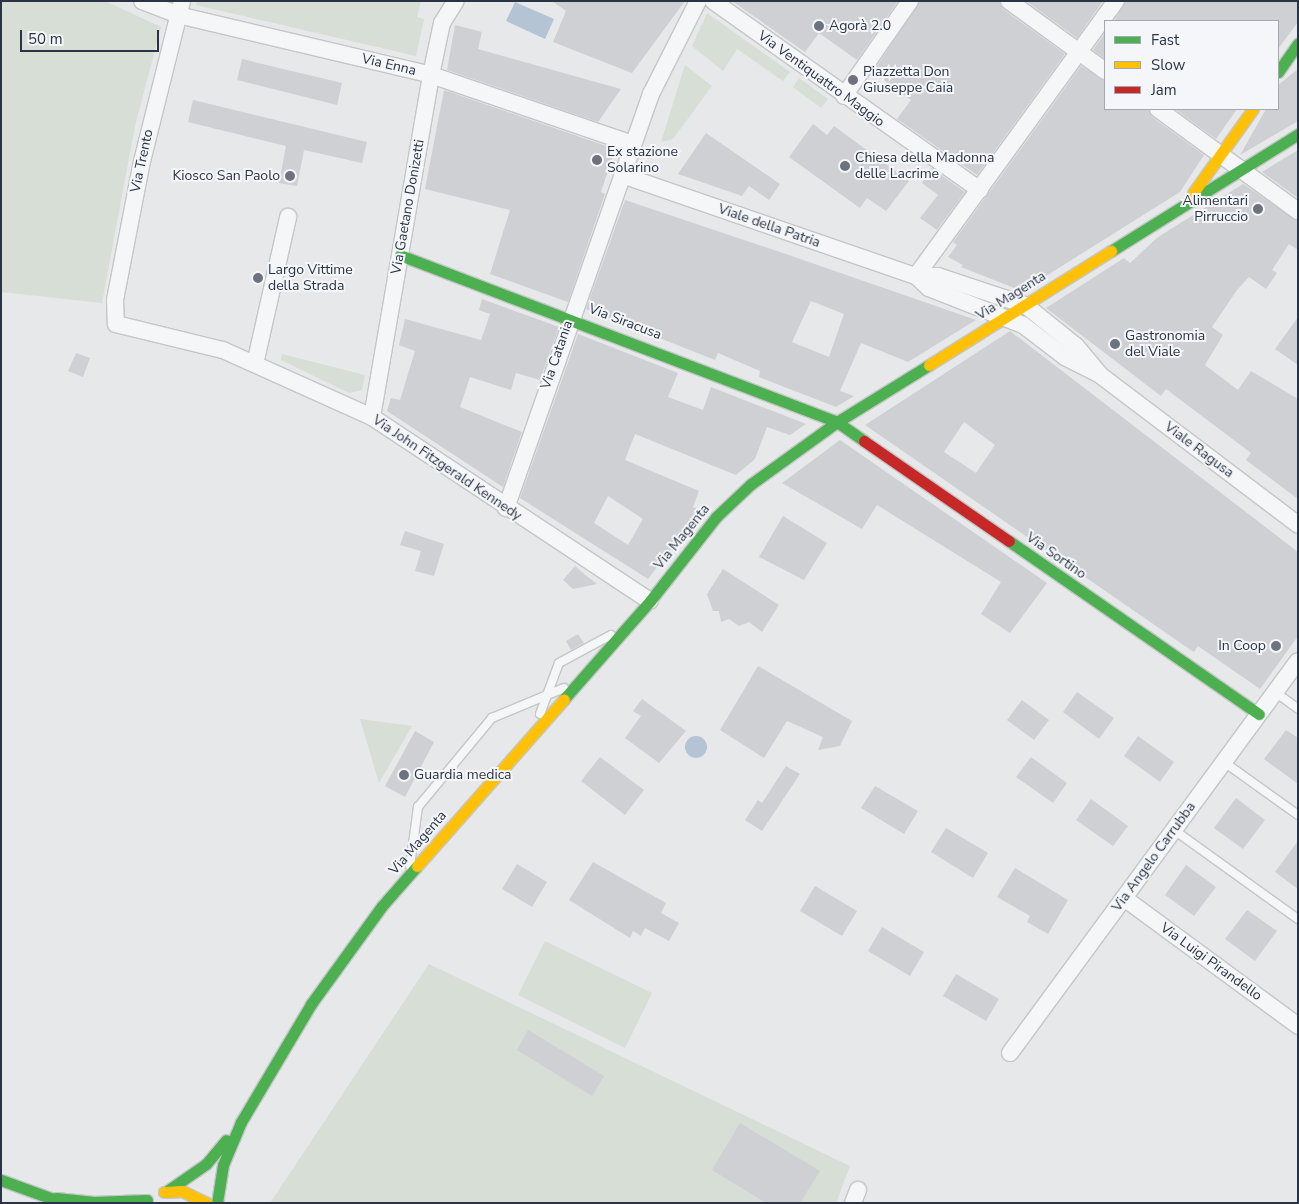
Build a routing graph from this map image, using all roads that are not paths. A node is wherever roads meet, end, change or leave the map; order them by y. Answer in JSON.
{"nodes":[{"id":1,"x":142,"y":1,"type":"edge"},
{"id":2,"x":456,"y":1,"type":"edge"},
{"id":3,"x":698,"y":1,"type":"edge"},
{"id":4,"x":713,"y":1,"type":"edge"},
{"id":5,"x":910,"y":1,"type":"edge"},
{"id":6,"x":1009,"y":1,"type":"edge"},
{"id":7,"x":1116,"y":1,"type":"edge"},
{"id":8,"x":180,"y":8,"type":"edge"},
{"id":9,"x":1298,"y":43,"type":"edge"},
{"id":10,"x":1080,"y":52,"type":"junction"},
{"id":11,"x":1104,"y":70,"type":"edge"},
{"id":12,"x":1279,"y":71,"type":"edge"},
{"id":13,"x":431,"y":75,"type":"junction"},
{"id":14,"x":844,"y":96,"type":"junction"},
{"id":15,"x":1159,"y":110,"type":"edge"},
{"id":16,"x":1252,"y":110,"type":"edge"},
{"id":17,"x":1298,"y":134,"type":"edge"},
{"id":18,"x":633,"y":144,"type":"junction"},
{"id":19,"x":1221,"y":155,"type":"junction"},
{"id":20,"x":1240,"y":169,"type":"junction"},
{"id":21,"x":622,"y":175,"type":"junction"},
{"id":22,"x":980,"y":190,"type":"junction"},
{"id":23,"x":1183,"y":206,"type":"junction"},
{"id":24,"x":1298,"y":211,"type":"edge"},
{"id":25,"x":288,"y":217,"type":"dead end"},
{"id":26,"x":400,"y":255,"type":"junction"},
{"id":27,"x":916,"y":276,"type":"junction"},
{"id":28,"x":1025,"y":305,"type":"junction"},
{"id":29,"x":1007,"y":316,"type":"junction"},
{"id":30,"x":570,"y":317,"type":"junction"},
{"id":31,"x":116,"y":324,"type":"joint"},
{"id":32,"x":255,"y":364,"type":"junction"},
{"id":33,"x":1100,"y":375,"type":"junction"},
{"id":34,"x":372,"y":417,"type":"junction"},
{"id":35,"x":837,"y":422,"type":"junction"},
{"id":36,"x":506,"y":508,"type":"junction"},
{"id":37,"x":1298,"y":525,"type":"edge"},
{"id":38,"x":650,"y":601,"type":"junction"},
{"id":39,"x":627,"y":628,"type":"junction"},
{"id":40,"x":1298,"y":661,"type":"edge"},
{"id":41,"x":580,"y":681,"type":"junction"},
{"id":42,"x":1275,"y":692,"type":"junction"},
{"id":43,"x":547,"y":695,"type":"junction"},
{"id":44,"x":1298,"y":709,"type":"edge"},
{"id":45,"x":1259,"y":714,"type":"junction"},
{"id":46,"x":531,"y":737,"type":"junction"},
{"id":47,"x":1224,"y":762,"type":"junction"},
{"id":48,"x":1298,"y":816,"type":"edge"},
{"id":49,"x":1174,"y":830,"type":"junction"},
{"id":50,"x":409,"y":875,"type":"junction"},
{"id":51,"x":1124,"y":898,"type":"junction"},
{"id":52,"x":1298,"y":919,"type":"edge"},
{"id":53,"x":1298,"y":1026,"type":"edge"},
{"id":54,"x":1010,"y":1053,"type":"dead end"},
{"id":55,"x":241,"y":1122,"type":"junction"},
{"id":56,"x":1,"y":1180,"type":"edge"},
{"id":57,"x":167,"y":1191,"type":"junction"},
{"id":58,"x":60,"y":1200,"type":"edge"},
{"id":59,"x":145,"y":1201,"type":"edge"},
{"id":60,"x":208,"y":1203,"type":"edge"},
{"id":61,"x":217,"y":1203,"type":"edge"}],
"edges":[{"from":1,"to":8,"type":"street","name":"Via Enna"},
{"from":2,"to":13,"type":"street","name":"Via Gaetano Donizetti"},
{"from":3,"to":18,"type":"street","name":"Via Catania"},
{"from":4,"to":14,"type":"street","name":"Via Ventiquattro Maggio"},
{"from":5,"to":14,"type":"street"},
{"from":6,"to":10,"type":"street"},
{"from":7,"to":10,"type":"street"},
{"from":8,"to":13,"type":"street","name":"Via Enna"},
{"from":8,"to":31,"type":"street","name":"Via Trento"},
{"from":9,"to":12,"type":"street"},
{"from":10,"to":11,"type":"street"},
{"from":10,"to":22,"type":"street"},
{"from":13,"to":18,"type":"street","name":"Via Enna"},
{"from":13,"to":26,"type":"street","name":"Via Gaetano Donizetti"},
{"from":14,"to":22,"type":"street","name":"Via Ventiquattro Maggio"},
{"from":15,"to":19,"type":"street"},
{"from":16,"to":19,"type":"street"},
{"from":17,"to":20,"type":"street","name":"Via Magenta"},
{"from":18,"to":21,"type":"street","name":"Via Catania"},
{"from":19,"to":20,"type":"street"},
{"from":19,"to":23,"type":"street"},
{"from":20,"to":23,"type":"street","name":"Via Magenta"},
{"from":20,"to":24,"type":"street"},
{"from":21,"to":27,"type":"street","name":"Viale della Patria"},
{"from":21,"to":30,"type":"street","name":"Via Catania"},
{"from":22,"to":27,"type":"street"},
{"from":23,"to":28,"type":"street","name":"Via Magenta"},
{"from":25,"to":32,"type":"street"},
{"from":26,"to":30,"type":"street","name":"Via Siracusa"},
{"from":26,"to":34,"type":"street","name":"Via Gaetano Donizetti"},
{"from":27,"to":28,"type":"street"},
{"from":27,"to":29,"type":"street"},
{"from":28,"to":29,"type":"street","name":"Via Magenta"},
{"from":28,"to":33,"type":"street"},
{"from":29,"to":33,"type":"street"},
{"from":29,"to":35,"type":"street","name":"Via Magenta"},
{"from":30,"to":35,"type":"street","name":"Via Siracusa"},
{"from":30,"to":36,"type":"street","name":"Via Catania"},
{"from":31,"to":32,"type":"street","name":"Via John Fitzgerald Kennedy"},
{"from":32,"to":34,"type":"street","name":"Via John Fitzgerald Kennedy"},
{"from":33,"to":37,"type":"street","name":"Viale Ragusa"},
{"from":34,"to":36,"type":"street","name":"Via John Fitzgerald Kennedy"},
{"from":35,"to":38,"type":"street","name":"Via Magenta"},
{"from":35,"to":45,"type":"street","name":"Via Sortino"},
{"from":36,"to":38,"type":"street","name":"Via John Fitzgerald Kennedy"},
{"from":38,"to":39,"type":"street","name":"Via Magenta"},
{"from":39,"to":41,"type":"street","name":"Via Magenta"},
{"from":39,"to":43,"type":"lane"},
{"from":40,"to":42,"type":"street","name":"Via Angelo Carrubba"},
{"from":41,"to":43,"type":"lane"},
{"from":41,"to":46,"type":"street","name":"Via Magenta"},
{"from":42,"to":44,"type":"lane"},
{"from":42,"to":45,"type":"street","name":"Via Angelo Carrubba"},
{"from":43,"to":46,"type":"lane"},
{"from":43,"to":50,"type":"lane"},
{"from":45,"to":47,"type":"street","name":"Via Angelo Carrubba"},
{"from":46,"to":50,"type":"street","name":"Via Magenta"},
{"from":47,"to":48,"type":"lane"},
{"from":47,"to":49,"type":"street","name":"Via Angelo Carrubba"},
{"from":49,"to":51,"type":"street","name":"Via Angelo Carrubba"},
{"from":49,"to":52,"type":"lane"},
{"from":50,"to":55,"type":"street","name":"Via Magenta"},
{"from":51,"to":53,"type":"street","name":"Via Luigi Pirandello"},
{"from":51,"to":54,"type":"street","name":"Via Angelo Carrubba"},
{"from":55,"to":57,"type":"street"},
{"from":55,"to":61,"type":"street"},
{"from":56,"to":58,"type":"street"},
{"from":57,"to":59,"type":"street"},
{"from":57,"to":60,"type":"street"},
{"from":58,"to":59,"type":"street"}]}
